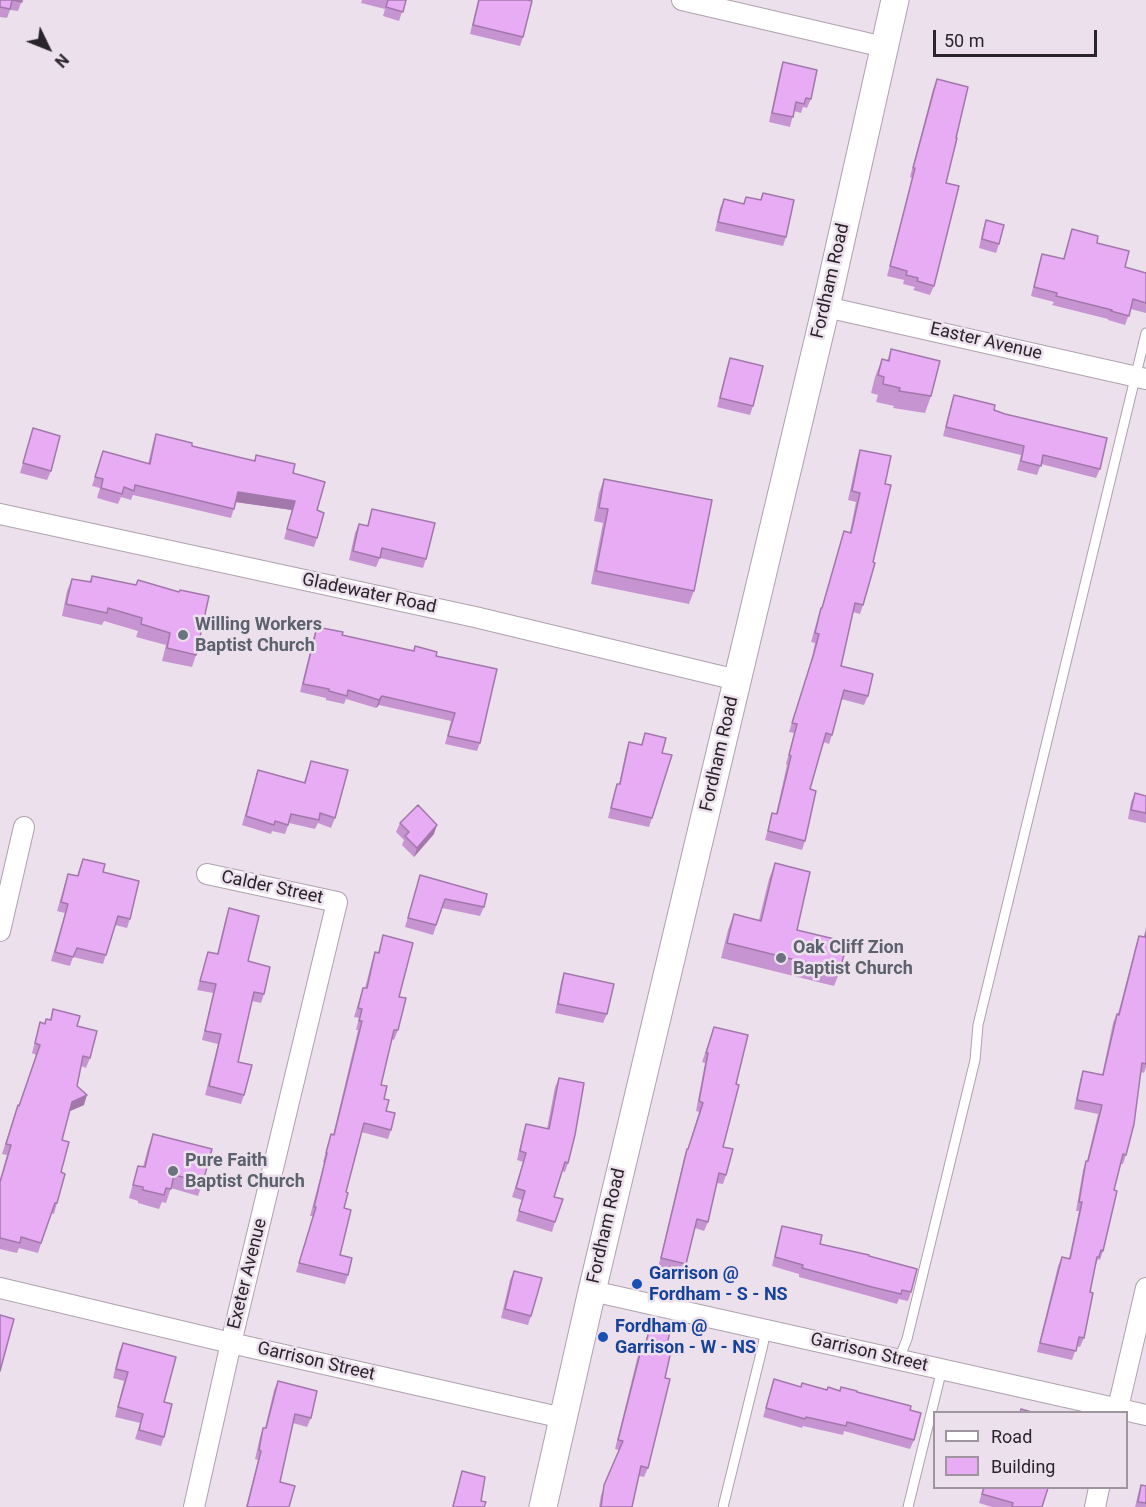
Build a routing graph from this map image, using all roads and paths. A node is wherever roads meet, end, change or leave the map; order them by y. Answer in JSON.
{"nodes":[{"id":1,"x":682,"y":0,"type":"edge"},
{"id":2,"x":895,"y":0,"type":"edge"},
{"id":3,"x":884,"y":47,"type":"junction"},
{"id":4,"x":826,"y":307,"type":"junction"},
{"id":5,"x":1146,"y":333,"type":"edge"},
{"id":6,"x":1141,"y":377,"type":"edge"},
{"id":7,"x":0,"y":514,"type":"edge"},
{"id":8,"x":737,"y":681,"type":"junction"},
{"id":9,"x":24,"y":827,"type":"dead end"},
{"id":10,"x":207,"y":874,"type":"dead end"},
{"id":11,"x":337,"y":902,"type":"joint"},
{"id":12,"x":0,"y":931,"type":"edge"},
{"id":13,"x":0,"y":1288,"type":"edge"},
{"id":14,"x":1146,"y":1288,"type":"edge"},
{"id":15,"x":592,"y":1291,"type":"junction"},
{"id":16,"x":766,"y":1329,"type":"junction"},
{"id":17,"x":231,"y":1343,"type":"junction"},
{"id":18,"x":898,"y":1359,"type":"junction"},
{"id":19,"x":942,"y":1369,"type":"junction"},
{"id":20,"x":1117,"y":1411,"type":"edge"},
{"id":21,"x":1128,"y":1413,"type":"edge"},
{"id":22,"x":1146,"y":1415,"type":"edge"},
{"id":23,"x":563,"y":1418,"type":"junction"},
{"id":24,"x":1099,"y":1489,"type":"edge"},
{"id":25,"x":194,"y":1507,"type":"edge"},
{"id":26,"x":543,"y":1507,"type":"edge"},
{"id":27,"x":723,"y":1507,"type":"edge"},
{"id":28,"x":908,"y":1507,"type":"edge"},
{"id":29,"x":1095,"y":1507,"type":"edge"}],
"edges":[{"from":1,"to":3,"type":"street"},
{"from":2,"to":3,"type":"street","name":"Fordham Road"},
{"from":3,"to":4,"type":"street","name":"Fordham Road"},
{"from":4,"to":6,"type":"street","name":"Easter Avenue"},
{"from":4,"to":8,"type":"street","name":"Fordham Road"},
{"from":5,"to":6,"type":"lane"},
{"from":6,"to":18,"type":"lane"},
{"from":7,"to":8,"type":"street","name":"Gladewater Road"},
{"from":8,"to":15,"type":"street","name":"Fordham Road"},
{"from":9,"to":12,"type":"street"},
{"from":10,"to":11,"type":"street","name":"Calder Street"},
{"from":11,"to":17,"type":"street","name":"Exeter Avenue"},
{"from":13,"to":17,"type":"street","name":"Garrison Street"},
{"from":14,"to":20,"type":"street"},
{"from":15,"to":16,"type":"street","name":"Garrison Street"},
{"from":15,"to":23,"type":"street","name":"Fordham Road"},
{"from":16,"to":18,"type":"street","name":"Garrison Street"},
{"from":16,"to":27,"type":"lane"},
{"from":17,"to":23,"type":"street","name":"Garrison Street"},
{"from":17,"to":25,"type":"street","name":"Exeter Avenue"},
{"from":18,"to":19,"type":"street","name":"Garrison Street"},
{"from":19,"to":20,"type":"street","name":"Garrison Street"},
{"from":19,"to":28,"type":"lane"},
{"from":21,"to":22,"type":"street","name":"Garrison Street"},
{"from":23,"to":26,"type":"street","name":"Fordham Road"},
{"from":24,"to":29,"type":"street"}]}
